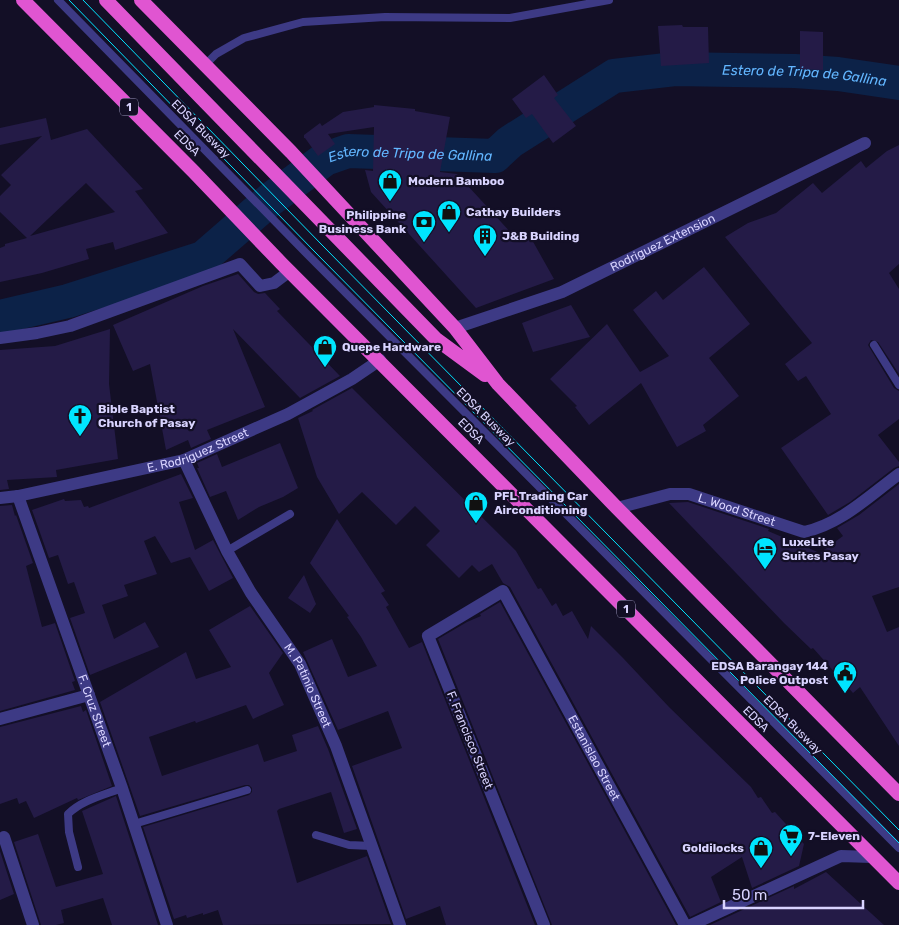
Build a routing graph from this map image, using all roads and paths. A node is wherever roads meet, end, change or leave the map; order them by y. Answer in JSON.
{"nodes":[{"id":1,"x":23,"y":0,"type":"edge"},
{"id":2,"x":58,"y":0,"type":"edge"},
{"id":3,"x":106,"y":0,"type":"edge"},
{"id":4,"x":141,"y":0,"type":"edge"},
{"id":5,"x":609,"y":0,"type":"edge"},
{"id":6,"x":205,"y":65,"type":"junction"},
{"id":7,"x":865,"y":143,"type":"dead end"},
{"id":8,"x":286,"y":267,"type":"junction"},
{"id":9,"x":455,"y":328,"type":"junction"},
{"id":10,"x":0,"y":338,"type":"edge"},
{"id":11,"x":874,"y":345,"type":"dead end"},
{"id":12,"x":380,"y":360,"type":"junction"},
{"id":13,"x":498,"y":384,"type":"junction"},
{"id":14,"x":899,"y":384,"type":"edge"},
{"id":15,"x":184,"y":460,"type":"junction"},
{"id":16,"x":899,"y":474,"type":"edge"},
{"id":17,"x":18,"y":496,"type":"junction"},
{"id":18,"x":0,"y":498,"type":"edge"},
{"id":19,"x":617,"y":508,"type":"junction"},
{"id":20,"x":290,"y":514,"type":"dead end"},
{"id":21,"x":227,"y":551,"type":"junction"},
{"id":22,"x":503,"y":591,"type":"joint"},
{"id":23,"x":89,"y":695,"type":"junction"},
{"id":24,"x":0,"y":719,"type":"edge"},
{"id":25,"x":122,"y":788,"type":"junction"},
{"id":26,"x":247,"y":790,"type":"dead end"},
{"id":27,"x":899,"y":794,"type":"edge"},
{"id":28,"x":134,"y":824,"type":"junction"},
{"id":29,"x":316,"y":835,"type":"dead end"},
{"id":30,"x":4,"y":837,"type":"dead end"},
{"id":31,"x":372,"y":846,"type":"junction"},
{"id":32,"x":899,"y":848,"type":"edge"},
{"id":33,"x":872,"y":857,"type":"junction"},
{"id":34,"x":78,"y":867,"type":"dead end"},
{"id":35,"x":899,"y":883,"type":"edge"},
{"id":36,"x":33,"y":925,"type":"edge"},
{"id":37,"x":167,"y":925,"type":"edge"},
{"id":38,"x":400,"y":925,"type":"edge"},
{"id":39,"x":544,"y":925,"type":"edge"},
{"id":40,"x":685,"y":925,"type":"edge"},
{"id":41,"x":691,"y":925,"type":"edge"}],
"edges":[{"from":1,"to":8,"type":"highway","name":"EDSA","number":"1"},
{"from":2,"to":32,"type":"lane","name":"EDSA Busway"},
{"from":3,"to":13,"type":"highway"},
{"from":4,"to":6,"type":"highway"},
{"from":5,"to":6,"type":"lane"},
{"from":6,"to":9,"type":"highway"},
{"from":7,"to":9,"type":"street","name":"Rodriguez Extension"},
{"from":8,"to":10,"type":"street"},
{"from":8,"to":12,"type":"highway","name":"EDSA","number":"1"},
{"from":9,"to":13,"type":"highway"},
{"from":11,"to":14,"type":"lane"},
{"from":12,"to":15,"type":"street","name":"E. Rodriguez Street"},
{"from":12,"to":33,"type":"highway","name":"EDSA","number":"1"},
{"from":13,"to":19,"type":"highway"},
{"from":15,"to":17,"type":"street","name":"E. Rodriguez Street"},
{"from":15,"to":21,"type":"street","name":"M. Patinio Street"},
{"from":16,"to":19,"type":"street","name":"L. Wood Street"},
{"from":17,"to":18,"type":"street","name":"E. Rodriguez Street"},
{"from":17,"to":23,"type":"street","name":"F. Cruz Street"},
{"from":19,"to":27,"type":"highway"},
{"from":20,"to":21,"type":"lane"},
{"from":21,"to":31,"type":"street","name":"M. Patinio Street"},
{"from":22,"to":39,"type":"street","name":"F. Francisco Street"},
{"from":22,"to":40,"type":"street","name":"Estanislao Street"},
{"from":23,"to":24,"type":"street"},
{"from":23,"to":25,"type":"street","name":"F. Cruz Street"},
{"from":25,"to":28,"type":"street","name":"F. Cruz Street"},
{"from":25,"to":34,"type":"lane"},
{"from":26,"to":28,"type":"lane"},
{"from":28,"to":37,"type":"street","name":"F. Cruz Street"},
{"from":29,"to":31,"type":"lane"},
{"from":30,"to":36,"type":"street"},
{"from":31,"to":38,"type":"street","name":"M. Patinio Street"},
{"from":33,"to":35,"type":"highway","name":"EDSA","number":"1"},
{"from":33,"to":41,"type":"street"}]}
